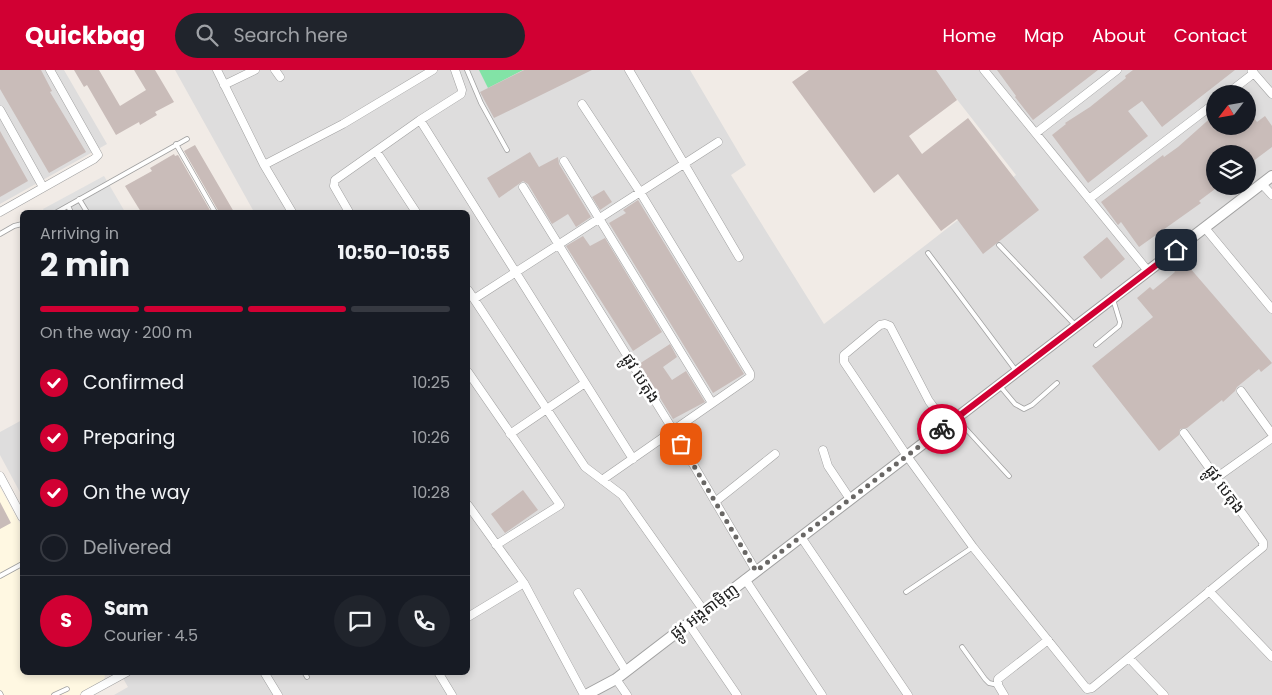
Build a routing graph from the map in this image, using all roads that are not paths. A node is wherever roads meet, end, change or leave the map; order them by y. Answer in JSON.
{"nodes":[{"id":1,"x":50,"y":70,"type":"edge"},
{"id":2,"x":217,"y":70,"type":"edge"},
{"id":3,"x":255,"y":70,"type":"edge"},
{"id":4,"x":275,"y":70,"type":"edge"},
{"id":5,"x":433,"y":70,"type":"edge"},
{"id":6,"x":455,"y":70,"type":"edge"},
{"id":7,"x":467,"y":70,"type":"edge"},
{"id":8,"x":629,"y":70,"type":"edge"},
{"id":9,"x":985,"y":70,"type":"edge"},
{"id":10,"x":1117,"y":70,"type":"edge"},
{"id":11,"x":1253,"y":72,"type":"edge"},
{"id":12,"x":280,"y":78,"type":"dead end"},
{"id":13,"x":224,"y":85,"type":"junction"},
{"id":14,"x":1238,"y":85,"type":"edge"},
{"id":15,"x":1272,"y":94,"type":"edge"},
{"id":16,"x":582,"y":104,"type":"dead end"},
{"id":17,"x":0,"y":110,"type":"edge"},
{"id":18,"x":1206,"y":110,"type":"edge"},
{"id":19,"x":420,"y":120,"type":"junction"},
{"id":20,"x":1036,"y":133,"type":"junction"},
{"id":21,"x":187,"y":139,"type":"dead end"},
{"id":22,"x":718,"y":142,"type":"dead end"},
{"id":23,"x":176,"y":144,"type":"junction"},
{"id":24,"x":507,"y":150,"type":"dead end"},
{"id":25,"x":376,"y":152,"type":"junction"},
{"id":26,"x":564,"y":161,"type":"dead end"},
{"id":27,"x":684,"y":164,"type":"junction"},
{"id":28,"x":264,"y":165,"type":"junction"},
{"id":29,"x":1272,"y":176,"type":"edge"},
{"id":30,"x":1262,"y":184,"type":"junction"},
{"id":31,"x":43,"y":187,"type":"junction"},
{"id":32,"x":523,"y":187,"type":"dead end"},
{"id":33,"x":640,"y":192,"type":"junction"},
{"id":34,"x":1272,"y":195,"type":"edge"},
{"id":35,"x":1089,"y":199,"type":"junction"},
{"id":36,"x":79,"y":200,"type":"junction"},
{"id":37,"x":68,"y":206,"type":"junction"},
{"id":38,"x":61,"y":210,"type":"edge"},
{"id":39,"x":70,"y":210,"type":"edge"},
{"id":40,"x":86,"y":210,"type":"edge"},
{"id":41,"x":214,"y":210,"type":"edge"},
{"id":42,"x":291,"y":210,"type":"edge"},
{"id":43,"x":348,"y":210,"type":"edge"},
{"id":44,"x":415,"y":210,"type":"edge"},
{"id":45,"x":0,"y":212,"type":"edge"},
{"id":46,"x":598,"y":219,"type":"junction"},
{"id":47,"x":20,"y":224,"type":"edge"},
{"id":48,"x":1205,"y":228,"type":"junction"},
{"id":49,"x":0,"y":234,"type":"edge"},
{"id":50,"x":999,"y":244,"type":"dead end"},
{"id":51,"x":558,"y":245,"type":"junction"},
{"id":52,"x":928,"y":253,"type":"dead end"},
{"id":53,"x":739,"y":257,"type":"dead end"},
{"id":54,"x":1148,"y":271,"type":"junction"},
{"id":55,"x":515,"y":272,"type":"junction"},
{"id":56,"x":470,"y":293,"type":"edge"},
{"id":57,"x":1112,"y":298,"type":"junction"},
{"id":58,"x":474,"y":299,"type":"junction"},
{"id":59,"x":1272,"y":309,"type":"edge"},
{"id":60,"x":1076,"y":326,"type":"junction"},
{"id":61,"x":1096,"y":345,"type":"dead end"},
{"id":62,"x":1017,"y":372,"type":"junction"},
{"id":63,"x":470,"y":375,"type":"edge"},
{"id":64,"x":585,"y":383,"type":"junction"},
{"id":65,"x":1057,"y":383,"type":"dead end"},
{"id":66,"x":999,"y":385,"type":"junction"},
{"id":67,"x":1240,"y":392,"type":"dead end"},
{"id":68,"x":712,"y":403,"type":"junction"},
{"id":69,"x":547,"y":410,"type":"junction"},
{"id":70,"x":956,"y":418,"type":"junction"},
{"id":71,"x":947,"y":425,"type":"junction"},
{"id":72,"x":673,"y":430,"type":"junction"},
{"id":73,"x":1184,"y":433,"type":"dead end"},
{"id":74,"x":510,"y":434,"type":"junction"},
{"id":75,"x":1272,"y":434,"type":"edge"},
{"id":76,"x":1272,"y":438,"type":"edge"},
{"id":77,"x":823,"y":450,"type":"dead end"},
{"id":78,"x":775,"y":454,"type":"dead end"},
{"id":79,"x":907,"y":456,"type":"junction"},
{"id":80,"x":633,"y":459,"type":"junction"},
{"id":81,"x":0,"y":476,"type":"edge"},
{"id":82,"x":1010,"y":476,"type":"dead end"},
{"id":83,"x":1216,"y":478,"type":"junction"},
{"id":84,"x":602,"y":480,"type":"junction"},
{"id":85,"x":850,"y":499,"type":"junction"},
{"id":86,"x":716,"y":502,"type":"junction"},
{"id":87,"x":470,"y":508,"type":"edge"},
{"id":88,"x":20,"y":513,"type":"edge"},
{"id":89,"x":801,"y":536,"type":"junction"},
{"id":90,"x":496,"y":544,"type":"junction"},
{"id":91,"x":973,"y":546,"type":"junction"},
{"id":92,"x":20,"y":565,"type":"edge"},
{"id":93,"x":756,"y":571,"type":"junction"},
{"id":94,"x":0,"y":576,"type":"edge"},
{"id":95,"x":745,"y":580,"type":"junction"},
{"id":96,"x":524,"y":583,"type":"junction"},
{"id":97,"x":1208,"y":590,"type":"junction"},
{"id":98,"x":906,"y":592,"type":"dead end"},
{"id":99,"x":578,"y":593,"type":"dead end"},
{"id":100,"x":704,"y":611,"type":"junction"},
{"id":101,"x":470,"y":616,"type":"edge"},
{"id":102,"x":688,"y":623,"type":"junction"},
{"id":103,"x":1048,"y":640,"type":"junction"},
{"id":104,"x":962,"y":647,"type":"dead end"},
{"id":105,"x":1272,"y":657,"type":"edge"},
{"id":106,"x":1129,"y":658,"type":"junction"},
{"id":107,"x":626,"y":671,"type":"junction"},
{"id":108,"x":110,"y":675,"type":"edge"},
{"id":109,"x":121,"y":675,"type":"edge"},
{"id":110,"x":266,"y":675,"type":"edge"},
{"id":111,"x":440,"y":675,"type":"edge"},
{"id":112,"x":616,"y":678,"type":"junction"},
{"id":113,"x":112,"y":680,"type":"junction"},
{"id":114,"x":998,"y":686,"type":"junction"},
{"id":115,"x":67,"y":690,"type":"dead end"},
{"id":116,"x":54,"y":695,"type":"edge"},
{"id":117,"x":85,"y":695,"type":"edge"},
{"id":118,"x":278,"y":695,"type":"edge"},
{"id":119,"x":452,"y":695,"type":"edge"},
{"id":120,"x":585,"y":695,"type":"edge"},
{"id":121,"x":627,"y":695,"type":"edge"},
{"id":122,"x":737,"y":695,"type":"edge"},
{"id":123,"x":822,"y":695,"type":"edge"},
{"id":124,"x":908,"y":695,"type":"edge"},
{"id":125,"x":1004,"y":695,"type":"edge"},
{"id":126,"x":1164,"y":695,"type":"edge"}],
"edges":[{"from":1,"to":31,"type":"street"},
{"from":2,"to":13,"type":"street"},
{"from":3,"to":13,"type":"street"},
{"from":4,"to":12,"type":"street"},
{"from":5,"to":28,"type":"street"},
{"from":6,"to":19,"type":"street"},
{"from":7,"to":24,"type":"lane"},
{"from":8,"to":27,"type":"street"},
{"from":9,"to":20,"type":"street"},
{"from":10,"to":20,"type":"street"},
{"from":11,"to":14,"type":"street"},
{"from":11,"to":15,"type":"street"},
{"from":13,"to":28,"type":"street"},
{"from":16,"to":33,"type":"street"},
{"from":17,"to":31,"type":"street"},
{"from":18,"to":35,"type":"street"},
{"from":19,"to":25,"type":"street"},
{"from":19,"to":55,"type":"street"},
{"from":20,"to":35,"type":"street"},
{"from":21,"to":23,"type":"lane"},
{"from":22,"to":27,"type":"street"},
{"from":23,"to":36,"type":"lane"},
{"from":23,"to":41,"type":"lane"},
{"from":25,"to":43,"type":"street"},
{"from":25,"to":44,"type":"street"},
{"from":26,"to":46,"type":"street"},
{"from":27,"to":33,"type":"street"},
{"from":27,"to":53,"type":"street"},
{"from":28,"to":42,"type":"street"},
{"from":29,"to":30,"type":"street","name":"ផ្លូវ អង្តតាម៉ិញ"},
{"from":30,"to":34,"type":"street"},
{"from":30,"to":48,"type":"street","name":"ផ្លូវ អង្តតាម៉ិញ"},
{"from":31,"to":45,"type":"street"},
{"from":32,"to":51,"type":"street","name":"ផ្លូវ បេតុង"},
{"from":33,"to":46,"type":"street"},
{"from":33,"to":68,"type":"street"},
{"from":35,"to":54,"type":"street"},
{"from":36,"to":37,"type":"lane"},
{"from":36,"to":40,"type":"lane"},
{"from":37,"to":38,"type":"lane"},
{"from":37,"to":39,"type":"lane"},
{"from":46,"to":51,"type":"street"},
{"from":46,"to":68,"type":"street"},
{"from":47,"to":49,"type":"lane"},
{"from":48,"to":54,"type":"street","name":"ផ្លូវ អង្តតាម៉ិញ"},
{"from":48,"to":59,"type":"street"},
{"from":50,"to":60,"type":"lane"},
{"from":51,"to":55,"type":"street"},
{"from":51,"to":72,"type":"street","name":"ផ្លូវ បេតុង"},
{"from":52,"to":62,"type":"lane"},
{"from":54,"to":57,"type":"street","name":"ផ្លូវ អង្តតាម៉ិញ"},
{"from":55,"to":58,"type":"street"},
{"from":55,"to":64,"type":"street"},
{"from":56,"to":58,"type":"street"},
{"from":57,"to":60,"type":"street","name":"ផ្លូវ អង្តតាម៉ិញ"},
{"from":57,"to":61,"type":"lane"},
{"from":58,"to":69,"type":"street"},
{"from":60,"to":62,"type":"street","name":"ផ្លូវ អង្តតាម៉ិញ"},
{"from":62,"to":66,"type":"street","name":"ផ្លូវ អង្តតាម៉ិញ"},
{"from":63,"to":74,"type":"street"},
{"from":64,"to":69,"type":"street"},
{"from":64,"to":80,"type":"street"},
{"from":65,"to":66,"type":"lane"},
{"from":66,"to":70,"type":"street","name":"ផ្លូវ អង្តតាម៉ិញ"},
{"from":67,"to":75,"type":"street"},
{"from":68,"to":72,"type":"street"},
{"from":69,"to":74,"type":"street"},
{"from":69,"to":84,"type":"street"},
{"from":70,"to":71,"type":"street","name":"ផ្លូវ អង្តតាម៉ិញ"},
{"from":70,"to":82,"type":"lane"},
{"from":71,"to":79,"type":"street","name":"ផ្លូវ អង្តតាម៉ិញ"},
{"from":71,"to":79,"type":"street"},
{"from":72,"to":80,"type":"street"},
{"from":72,"to":86,"type":"street","name":"ផ្លូវ បេតុង"},
{"from":73,"to":83,"type":"street","name":"ផ្លូវ បេតុង"},
{"from":74,"to":90,"type":"street"},
{"from":76,"to":83,"type":"street"},
{"from":77,"to":85,"type":"street"},
{"from":78,"to":86,"type":"street"},
{"from":79,"to":85,"type":"street","name":"ផ្លូវ អង្តតាម៉ិញ"},
{"from":79,"to":91,"type":"street"},
{"from":80,"to":84,"type":"street"},
{"from":81,"to":88,"type":"street"},
{"from":83,"to":97,"type":"street","name":"ផ្លូវ បេតុង"},
{"from":84,"to":100,"type":"street"},
{"from":85,"to":89,"type":"street","name":"ផ្លូវ អង្តតាម៉ិញ"},
{"from":86,"to":93,"type":"street","name":"ផ្លូវ បេតុង"},
{"from":87,"to":90,"type":"street"},
{"from":89,"to":93,"type":"street","name":"ផ្លូវ អង្តតាម៉ិញ"},
{"from":89,"to":124,"type":"street"},
{"from":90,"to":96,"type":"street"},
{"from":91,"to":98,"type":"lane"},
{"from":91,"to":103,"type":"street"},
{"from":92,"to":94,"type":"lane"},
{"from":93,"to":95,"type":"street","name":"ផ្លូវ អង្តតាម៉ិញ"},
{"from":95,"to":100,"type":"street","name":"ផ្លូវ អង្តតាម៉ិញ"},
{"from":95,"to":123,"type":"street"},
{"from":96,"to":101,"type":"street"},
{"from":96,"to":120,"type":"street"},
{"from":97,"to":105,"type":"street"},
{"from":97,"to":106,"type":"street"},
{"from":99,"to":107,"type":"street"},
{"from":100,"to":102,"type":"street","name":"ផ្លូវ អង្តតាម៉ិញ"},
{"from":102,"to":107,"type":"street","name":"ផ្លូវ អង្តតាម៉ិញ"},
{"from":102,"to":122,"type":"street"},
{"from":103,"to":106,"type":"street"},
{"from":103,"to":114,"type":"street"},
{"from":104,"to":114,"type":"lane"},
{"from":106,"to":126,"type":"street"},
{"from":107,"to":112,"type":"street","name":"ផ្លូវ អង្តតាម៉ិញ"},
{"from":108,"to":113,"type":"street"},
{"from":109,"to":113,"type":"street"},
{"from":110,"to":118,"type":"street"},
{"from":111,"to":119,"type":"street"},
{"from":112,"to":120,"type":"street","name":"ផ្លូវ អង្តតាម៉ិញ"},
{"from":112,"to":121,"type":"street"},
{"from":113,"to":117,"type":"street"},
{"from":114,"to":125,"type":"street"},
{"from":115,"to":116,"type":"lane"}]}
